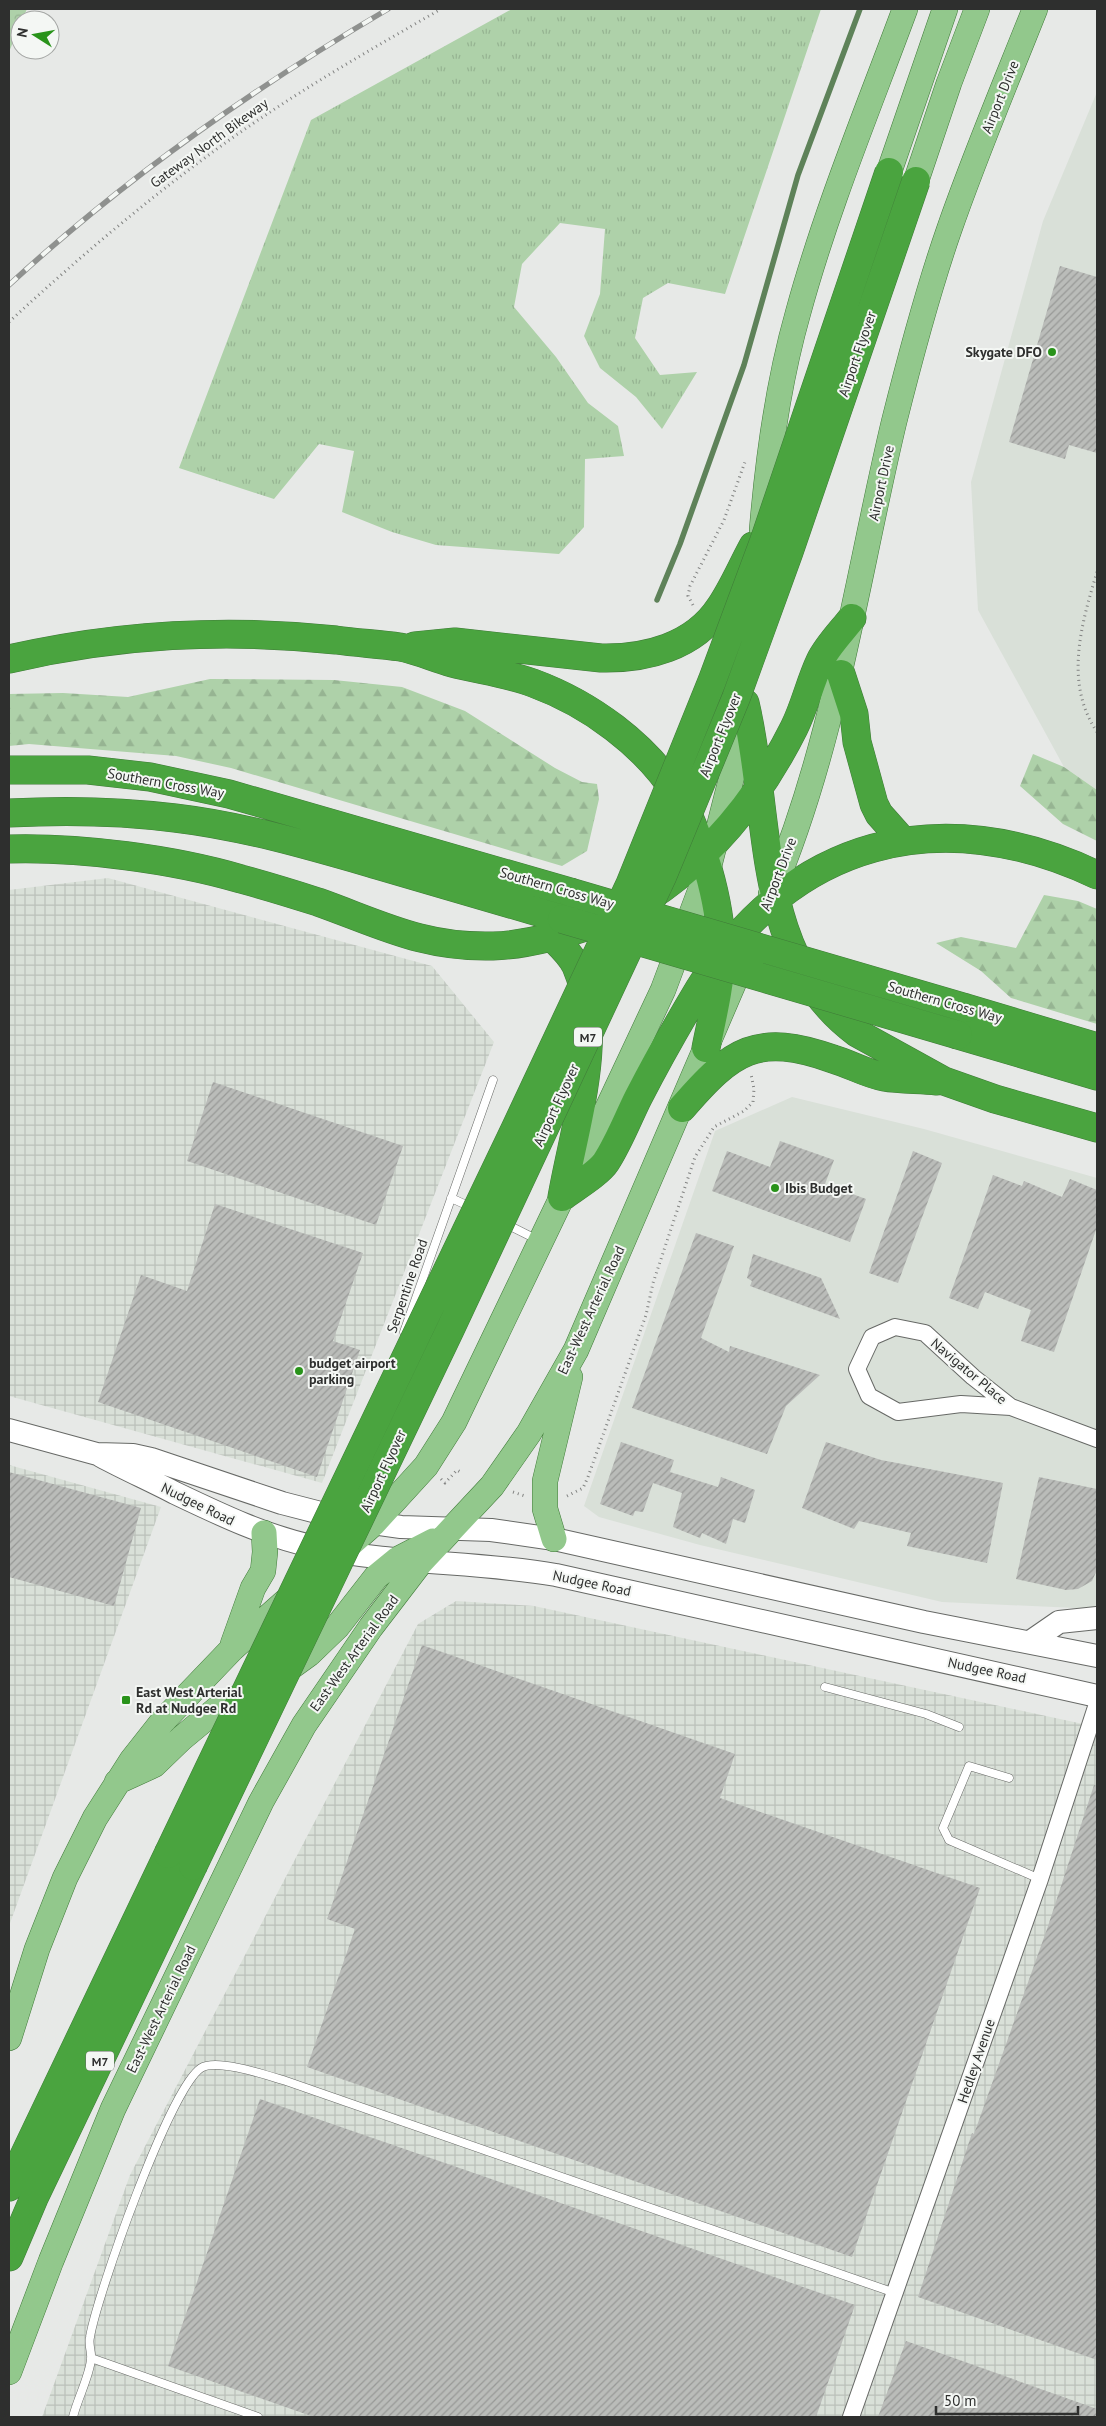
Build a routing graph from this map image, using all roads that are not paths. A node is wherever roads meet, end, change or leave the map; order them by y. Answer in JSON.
{"nodes":[{"id":1,"x":905,"y":9,"type":"edge"},
{"id":2,"x":945,"y":9,"type":"edge"},
{"id":3,"x":977,"y":9,"type":"edge"},
{"id":4,"x":1035,"y":9,"type":"edge"},
{"id":5,"x":889,"y":172,"type":"joint"},
{"id":6,"x":916,"y":181,"type":"joint"},
{"id":7,"x":761,"y":531,"type":"junction"},
{"id":8,"x":852,"y":618,"type":"junction"},
{"id":9,"x":401,"y":648,"type":"junction"},
{"id":10,"x":9,"y":659,"type":"edge"},
{"id":11,"x":841,"y":674,"type":"junction"},
{"id":12,"x":744,"y":703,"type":"junction"},
{"id":13,"x":9,"y":770,"type":"edge"},
{"id":14,"x":758,"y":788,"type":"junction"},
{"id":15,"x":9,"y":813,"type":"edge"},
{"id":16,"x":903,"y":841,"type":"junction"},
{"id":17,"x":9,"y":849,"type":"edge"},
{"id":18,"x":709,"y":855,"type":"junction"},
{"id":19,"x":1097,"y":875,"type":"edge"},
{"id":20,"x":772,"y":897,"type":"junction"},
{"id":21,"x":552,"y":937,"type":"junction"},
{"id":22,"x":732,"y":959,"type":"junction"},
{"id":23,"x":1097,"y":1047,"type":"edge"},
{"id":24,"x":706,"y":1048,"type":"joint"},
{"id":25,"x":1097,"y":1076,"type":"edge"},
{"id":26,"x":493,"y":1080,"type":"dead end"},
{"id":27,"x":944,"y":1081,"type":"junction"},
{"id":28,"x":682,"y":1108,"type":"junction"},
{"id":29,"x":1097,"y":1128,"type":"edge"},
{"id":30,"x":562,"y":1197,"type":"junction"},
{"id":31,"x":451,"y":1198,"type":"junction"},
{"id":32,"x":486,"y":1214,"type":"dead end"},
{"id":33,"x":494,"y":1218,"type":"dead end"},
{"id":34,"x":542,"y":1242,"type":"junction"},
{"id":35,"x":402,"y":1337,"type":"dead end"},
{"id":36,"x":576,"y":1350,"type":"junction"},
{"id":37,"x":392,"y":1365,"type":"dead end"},
{"id":38,"x":1011,"y":1407,"type":"junction"},
{"id":39,"x":376,"y":1412,"type":"dead end"},
{"id":40,"x":9,"y":1430,"type":"edge"},
{"id":41,"x":1097,"y":1439,"type":"edge"},
{"id":42,"x":97,"y":1454,"type":"junction"},
{"id":43,"x":373,"y":1524,"type":"junction"},
{"id":44,"x":453,"y":1529,"type":"junction"},
{"id":45,"x":264,"y":1533,"type":"junction"},
{"id":46,"x":554,"y":1539,"type":"junction"},
{"id":47,"x":342,"y":1551,"type":"junction"},
{"id":48,"x":409,"y":1561,"type":"junction"},
{"id":49,"x":1097,"y":1618,"type":"edge"},
{"id":50,"x":1030,"y":1642,"type":"junction"},
{"id":51,"x":232,"y":1649,"type":"junction"},
{"id":52,"x":1097,"y":1656,"type":"edge"},
{"id":53,"x":825,"y":1687,"type":"dead end"},
{"id":54,"x":1097,"y":1696,"type":"edge"},
{"id":55,"x":1097,"y":1704,"type":"edge"},
{"id":56,"x":959,"y":1727,"type":"dead end"},
{"id":57,"x":1010,"y":1778,"type":"dead end"},
{"id":58,"x":117,"y":1782,"type":"junction"},
{"id":59,"x":1040,"y":1879,"type":"junction"},
{"id":60,"x":9,"y":2038,"type":"edge"},
{"id":61,"x":9,"y":2187,"type":"edge"},
{"id":62,"x":9,"y":2257,"type":"edge"},
{"id":63,"x":895,"y":2293,"type":"junction"},
{"id":64,"x":91,"y":2358,"type":"junction"},
{"id":65,"x":9,"y":2372,"type":"edge"},
{"id":66,"x":73,"y":2417,"type":"edge"},
{"id":67,"x":258,"y":2417,"type":"edge"},
{"id":68,"x":851,"y":2417,"type":"edge"}],
"edges":[{"from":1,"to":7,"type":"main road"},
{"from":2,"to":5,"type":"main road"},
{"from":3,"to":6,"type":"main road"},
{"from":4,"to":8,"type":"main road","name":"Airport Drive"},
{"from":5,"to":61,"type":"highway","name":"Airport Flyover","number":"M7","bridge":true},
{"from":6,"to":62,"type":"highway","name":"Airport Flyover","number":"M7","bridge":true},
{"from":7,"to":9,"type":"highway"},
{"from":7,"to":12,"type":"main road"},
{"from":8,"to":11,"type":"main road","name":"Airport Drive"},
{"from":8,"to":14,"type":"highway"},
{"from":9,"to":10,"type":"highway"},
{"from":9,"to":18,"type":"highway"},
{"from":11,"to":16,"type":"highway"},
{"from":11,"to":20,"type":"main road","name":"Airport Drive"},
{"from":12,"to":14,"type":"highway"},
{"from":12,"to":18,"type":"main road"},
{"from":13,"to":23,"type":"highway","name":"Southern Cross Way","bridge":true},
{"from":14,"to":18,"type":"highway"},
{"from":14,"to":20,"type":"highway"},
{"from":15,"to":25,"type":"highway","name":"Southern Cross Way","bridge":true},
{"from":16,"to":19,"type":"highway"},
{"from":16,"to":20,"type":"highway"},
{"from":17,"to":21,"type":"highway"},
{"from":18,"to":21,"type":"highway"},
{"from":18,"to":22,"type":"highway"},
{"from":18,"to":30,"type":"main road"},
{"from":20,"to":22,"type":"highway"},
{"from":20,"to":27,"type":"highway"},
{"from":21,"to":30,"type":"highway"},
{"from":22,"to":24,"type":"highway"},
{"from":22,"to":30,"type":"highway"},
{"from":24,"to":28,"type":"main road","name":"East-West Arterial Road"},
{"from":26,"to":31,"type":"lane","name":"Serpentine Road"},
{"from":27,"to":28,"type":"highway"},
{"from":27,"to":29,"type":"highway"},
{"from":28,"to":36,"type":"main road","name":"East-West Arterial Road"},
{"from":30,"to":34,"type":"main road"},
{"from":31,"to":32,"type":"lane"},
{"from":31,"to":35,"type":"lane","name":"Serpentine Road"},
{"from":33,"to":34,"type":"lane"},
{"from":34,"to":43,"type":"main road"},
{"from":36,"to":44,"type":"main road","name":"East-West Arterial Road"},
{"from":36,"to":46,"type":"main road"},
{"from":37,"to":39,"type":"lane"},
{"from":38,"to":38,"type":"street","name":"Navigator Place"},
{"from":38,"to":41,"type":"street","name":"Navigator Place"},
{"from":40,"to":42,"type":"main road","name":"Nudgee Road"},
{"from":42,"to":43,"type":"main road","name":"Nudgee Road"},
{"from":42,"to":45,"type":"main road","name":"Nudgee Road"},
{"from":43,"to":44,"type":"main road","name":"Nudgee Road"},
{"from":43,"to":47,"type":"main road"},
{"from":44,"to":46,"type":"main road","name":"Nudgee Road"},
{"from":44,"to":48,"type":"main road","name":"East-West Arterial Road"},
{"from":45,"to":47,"type":"main road","name":"Nudgee Road"},
{"from":45,"to":51,"type":"main road"},
{"from":46,"to":50,"type":"main road","name":"Nudgee Road"},
{"from":47,"to":48,"type":"main road","name":"Nudgee Road"},
{"from":47,"to":51,"type":"main road"},
{"from":48,"to":54,"type":"main road","name":"Nudgee Road"},
{"from":48,"to":58,"type":"main road"},
{"from":48,"to":65,"type":"main road","name":"East-West Arterial Road"},
{"from":49,"to":50,"type":"main road"},
{"from":50,"to":52,"type":"main road","name":"Nudgee Road"},
{"from":51,"to":58,"type":"main road"},
{"from":53,"to":56,"type":"lane"},
{"from":55,"to":59,"type":"street","name":"Hedley Avenue"},
{"from":57,"to":59,"type":"lane"},
{"from":58,"to":60,"type":"main road"},
{"from":59,"to":63,"type":"street","name":"Hedley Avenue"},
{"from":63,"to":64,"type":"lane"},
{"from":63,"to":68,"type":"street","name":"Hedley Avenue"},
{"from":64,"to":66,"type":"lane"},
{"from":64,"to":67,"type":"lane"}]}
